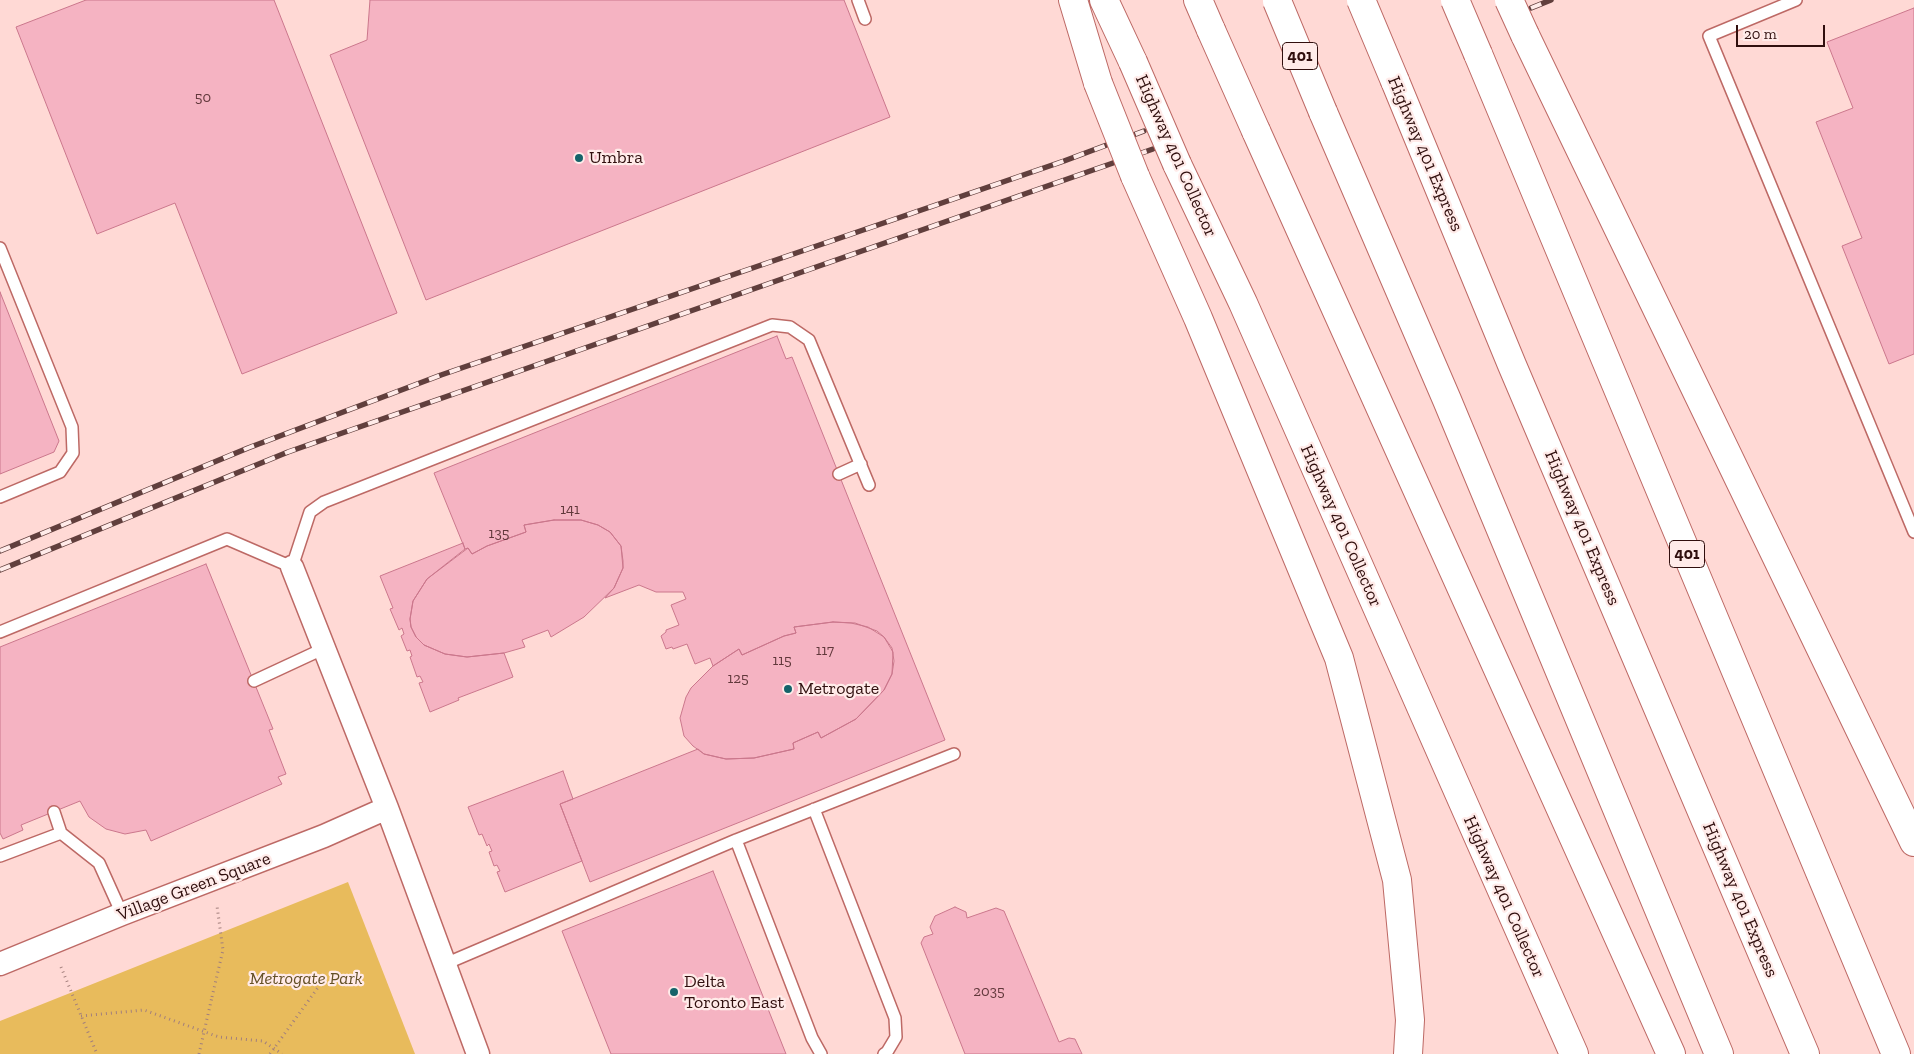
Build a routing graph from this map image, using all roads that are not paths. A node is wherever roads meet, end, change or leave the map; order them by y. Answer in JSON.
{"nodes":[{"id":1,"x":858,"y":0,"type":"edge"},
{"id":2,"x":1073,"y":0,"type":"edge"},
{"id":3,"x":1104,"y":0,"type":"edge"},
{"id":4,"x":1198,"y":0,"type":"edge"},
{"id":5,"x":1277,"y":0,"type":"edge"},
{"id":6,"x":1361,"y":0,"type":"edge"},
{"id":7,"x":1455,"y":0,"type":"edge"},
{"id":8,"x":1509,"y":0,"type":"edge"},
{"id":9,"x":1796,"y":0,"type":"edge"},
{"id":10,"x":866,"y":19,"type":"dead end"},
{"id":11,"x":0,"y":248,"type":"edge"},
{"id":12,"x":861,"y":464,"type":"junction"},
{"id":13,"x":839,"y":474,"type":"dead end"},
{"id":14,"x":869,"y":485,"type":"dead end"},
{"id":15,"x":0,"y":497,"type":"edge"},
{"id":16,"x":1914,"y":532,"type":"edge"},
{"id":17,"x":292,"y":567,"type":"junction"},
{"id":18,"x":0,"y":632,"type":"edge"},
{"id":19,"x":325,"y":648,"type":"junction"},
{"id":20,"x":254,"y":681,"type":"dead end"},
{"id":21,"x":954,"y":754,"type":"dead end"},
{"id":22,"x":387,"y":808,"type":"junction"},
{"id":23,"x":814,"y":809,"type":"junction"},
{"id":24,"x":54,"y":812,"type":"dead end"},
{"id":25,"x":61,"y":833,"type":"junction"},
{"id":26,"x":736,"y":840,"type":"junction"},
{"id":27,"x":1914,"y":842,"type":"edge"},
{"id":28,"x":0,"y":856,"type":"edge"},
{"id":29,"x":122,"y":914,"type":"junction"},
{"id":30,"x":0,"y":964,"type":"edge"},
{"id":31,"x":445,"y":964,"type":"junction"},
{"id":32,"x":478,"y":1054,"type":"edge"},
{"id":33,"x":822,"y":1054,"type":"edge"},
{"id":34,"x":884,"y":1054,"type":"edge"},
{"id":35,"x":1408,"y":1054,"type":"edge"},
{"id":36,"x":1574,"y":1054,"type":"edge"},
{"id":37,"x":1671,"y":1054,"type":"edge"},
{"id":38,"x":1719,"y":1054,"type":"edge"},
{"id":39,"x":1806,"y":1054,"type":"edge"},
{"id":40,"x":1896,"y":1054,"type":"edge"}],
"edges":[{"from":1,"to":10,"type":"lane"},
{"from":2,"to":35,"type":"highway","bridge":true},
{"from":3,"to":36,"type":"highway","name":"Highway 401 Collector","bridge":true},
{"from":4,"to":37,"type":"highway","bridge":true},
{"from":5,"to":38,"type":"highway","number":"401","bridge":true},
{"from":6,"to":39,"type":"highway","name":"Highway 401 Express","bridge":true},
{"from":7,"to":40,"type":"highway","number":"401","bridge":true},
{"from":8,"to":27,"type":"highway","bridge":true},
{"from":9,"to":16,"type":"lane"},
{"from":11,"to":15,"type":"lane"},
{"from":12,"to":13,"type":"lane"},
{"from":12,"to":14,"type":"lane"},
{"from":12,"to":17,"type":"lane"},
{"from":17,"to":18,"type":"lane"},
{"from":17,"to":19,"type":"street"},
{"from":19,"to":20,"type":"lane"},
{"from":19,"to":22,"type":"street"},
{"from":21,"to":23,"type":"lane"},
{"from":22,"to":29,"type":"street","name":"Village Green Square"},
{"from":22,"to":31,"type":"street"},
{"from":23,"to":26,"type":"lane"},
{"from":23,"to":34,"type":"lane"},
{"from":24,"to":25,"type":"lane"},
{"from":25,"to":28,"type":"lane"},
{"from":25,"to":29,"type":"lane"},
{"from":26,"to":31,"type":"lane"},
{"from":26,"to":33,"type":"lane"},
{"from":29,"to":30,"type":"street","name":"Village Green Square"},
{"from":31,"to":32,"type":"street"}]}
